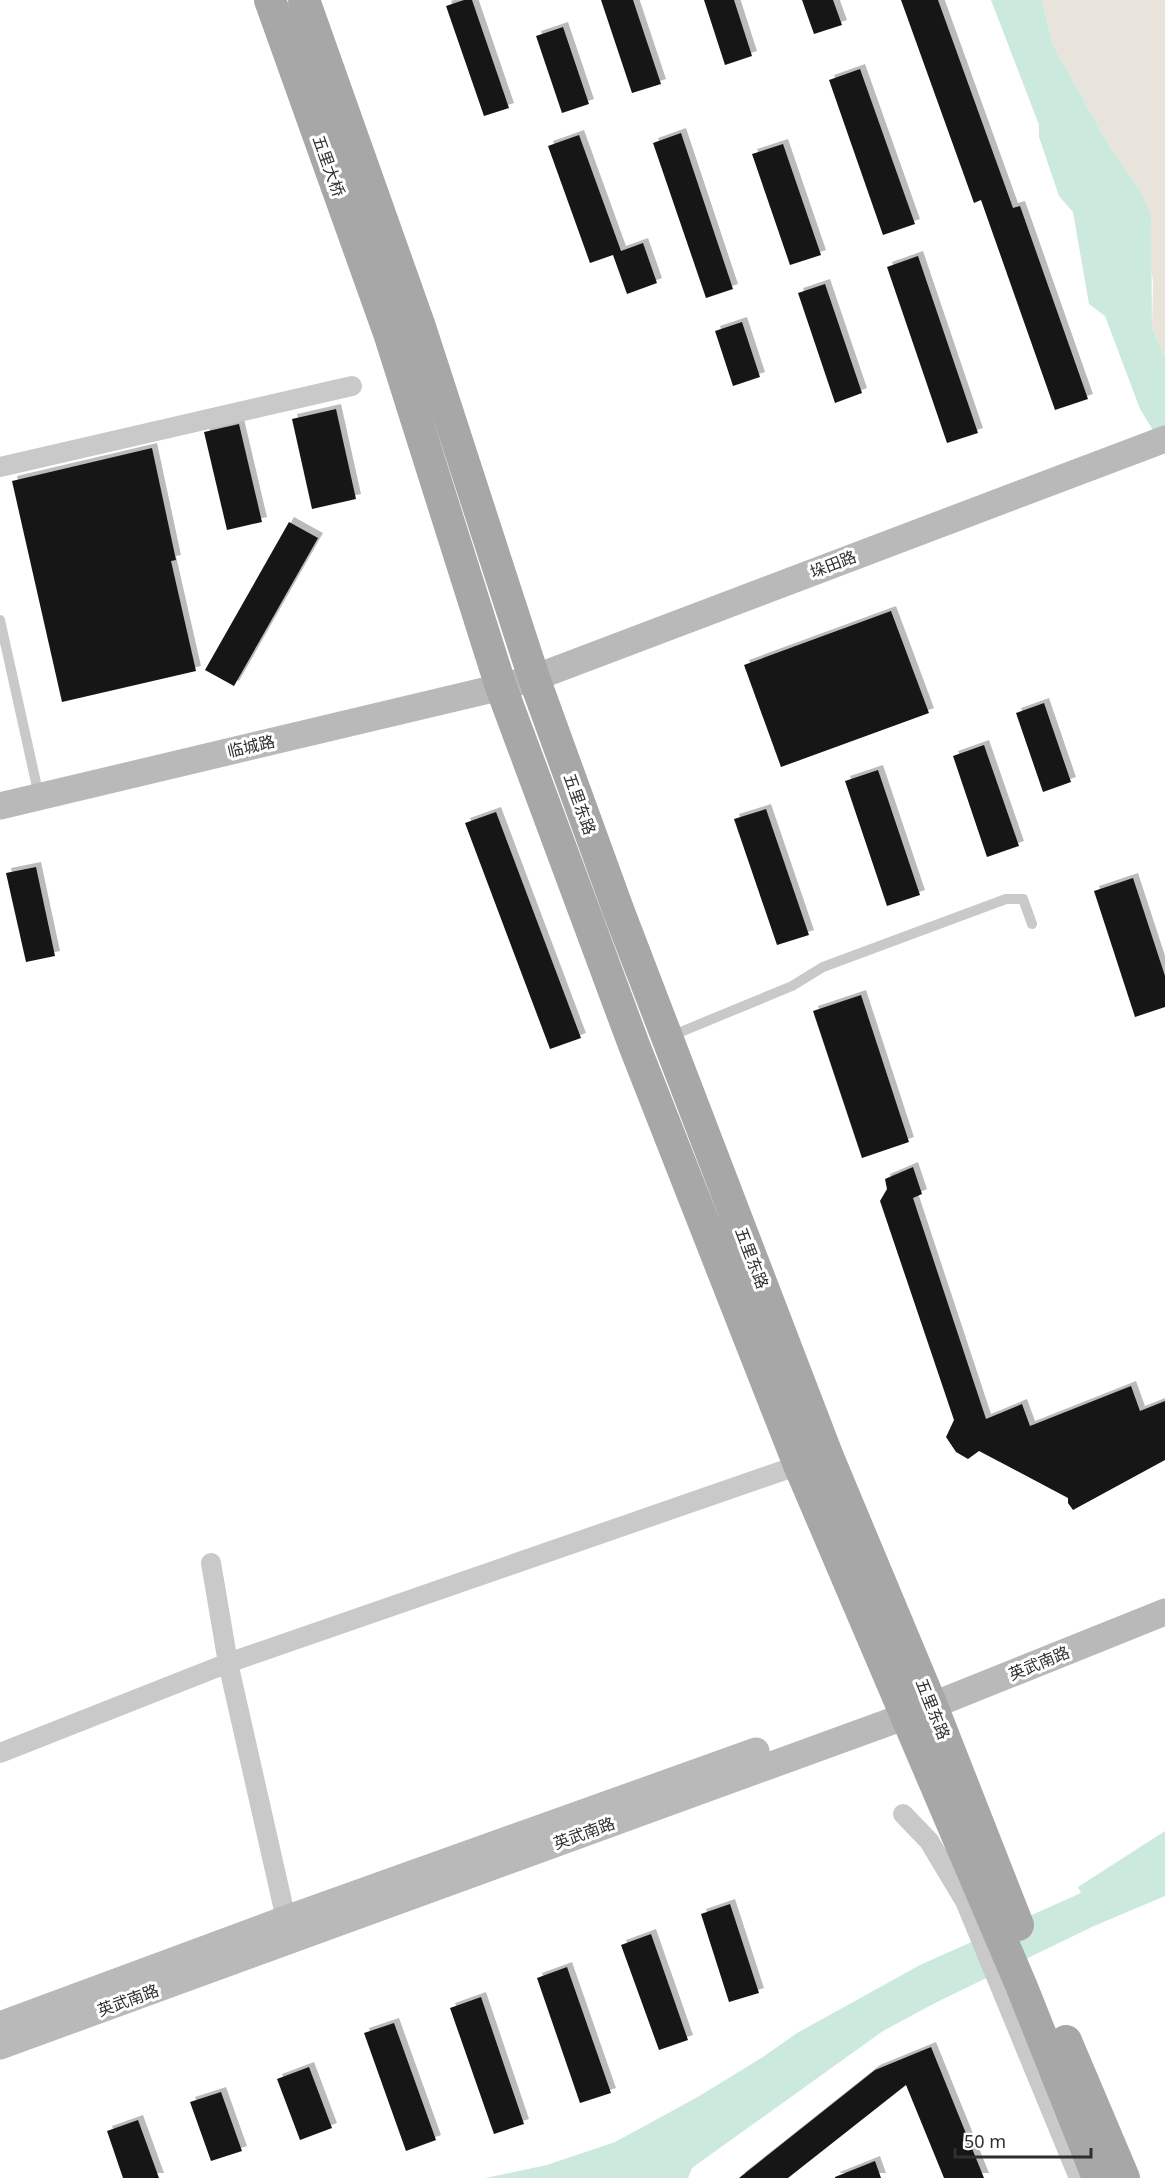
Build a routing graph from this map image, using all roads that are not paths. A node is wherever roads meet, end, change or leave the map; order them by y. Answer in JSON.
{"nodes":[{"id":1,"x":270,"y":0,"type":"edge"},
{"id":2,"x":304,"y":0,"type":"edge"},
{"id":3,"x":419,"y":324,"type":"joint"},
{"id":4,"x":389,"y":333,"type":"joint"},
{"id":5,"x":352,"y":386,"type":"dead end"},
{"id":6,"x":1153,"y":443,"type":"edge"},
{"id":7,"x":0,"y":467,"type":"edge"},
{"id":8,"x":0,"y":620,"type":"edge"},
{"id":9,"x":534,"y":678,"type":"junction"},
{"id":10,"x":501,"y":687,"type":"junction"},
{"id":11,"x":39,"y":796,"type":"junction"},
{"id":12,"x":0,"y":806,"type":"edge"},
{"id":13,"x":1032,"y":924,"type":"dead end"},
{"id":14,"x":668,"y":1037,"type":"junction"},
{"id":15,"x":799,"y":1465,"type":"junction"},
{"id":16,"x":211,"y":1563,"type":"dead end"},
{"id":17,"x":1165,"y":1591,"type":"edge"},
{"id":18,"x":1165,"y":1612,"type":"edge"},
{"id":19,"x":228,"y":1663,"type":"junction"},
{"id":20,"x":916,"y":1703,"type":"junction"},
{"id":21,"x":0,"y":1753,"type":"edge"},
{"id":22,"x":903,"y":1814,"type":"dead end"},
{"id":23,"x":978,"y":1882,"type":"junction"},
{"id":24,"x":286,"y":1919,"type":"junction"},
{"id":25,"x":1021,"y":1986,"type":"junction"},
{"id":26,"x":0,"y":2025,"type":"edge"},
{"id":27,"x":0,"y":2046,"type":"edge"},
{"id":28,"x":1079,"y":2178,"type":"edge"},
{"id":29,"x":1098,"y":2178,"type":"edge"},
{"id":30,"x":1124,"y":2178,"type":"edge"}],
"edges":[{"from":1,"to":4,"type":"main road","name":"五里大桥"},
{"from":2,"to":3,"type":"main road","name":"五里大桥"},
{"from":3,"to":9,"type":"main road","name":"五里东路"},
{"from":4,"to":10,"type":"main road","name":"五里东路"},
{"from":5,"to":7,"type":"street"},
{"from":6,"to":9,"type":"main road","name":"垛田路"},
{"from":8,"to":11,"type":"lane"},
{"from":9,"to":10,"type":"main road","name":"垛田路"},
{"from":9,"to":14,"type":"main road","name":"五里东路"},
{"from":10,"to":11,"type":"main road","name":"临城路"},
{"from":10,"to":15,"type":"main road","name":"五里东路"},
{"from":11,"to":12,"type":"main road","name":"临城路"},
{"from":13,"to":14,"type":"lane"},
{"from":14,"to":20,"type":"main road","name":"五里东路"},
{"from":15,"to":19,"type":"street"},
{"from":15,"to":20,"type":"main road","name":"五里东路"},
{"from":16,"to":19,"type":"street"},
{"from":17,"to":20,"type":"main road","name":"英武南路"},
{"from":18,"to":20,"type":"main road","name":"英武南路"},
{"from":19,"to":21,"type":"street"},
{"from":19,"to":24,"type":"street"},
{"from":20,"to":23,"type":"main road","name":"五里东路"},
{"from":20,"to":24,"type":"main road","name":"英武南路"},
{"from":20,"to":27,"type":"main road","name":"英武南路"},
{"from":22,"to":23,"type":"street"},
{"from":23,"to":25,"type":"main road","name":"五里东路"},
{"from":24,"to":26,"type":"main road","name":"英武南路"},
{"from":25,"to":28,"type":"street"},
{"from":25,"to":29,"type":"main road","name":"五里东路"},
{"from":25,"to":30,"type":"main road","name":"五里东路"}]}
